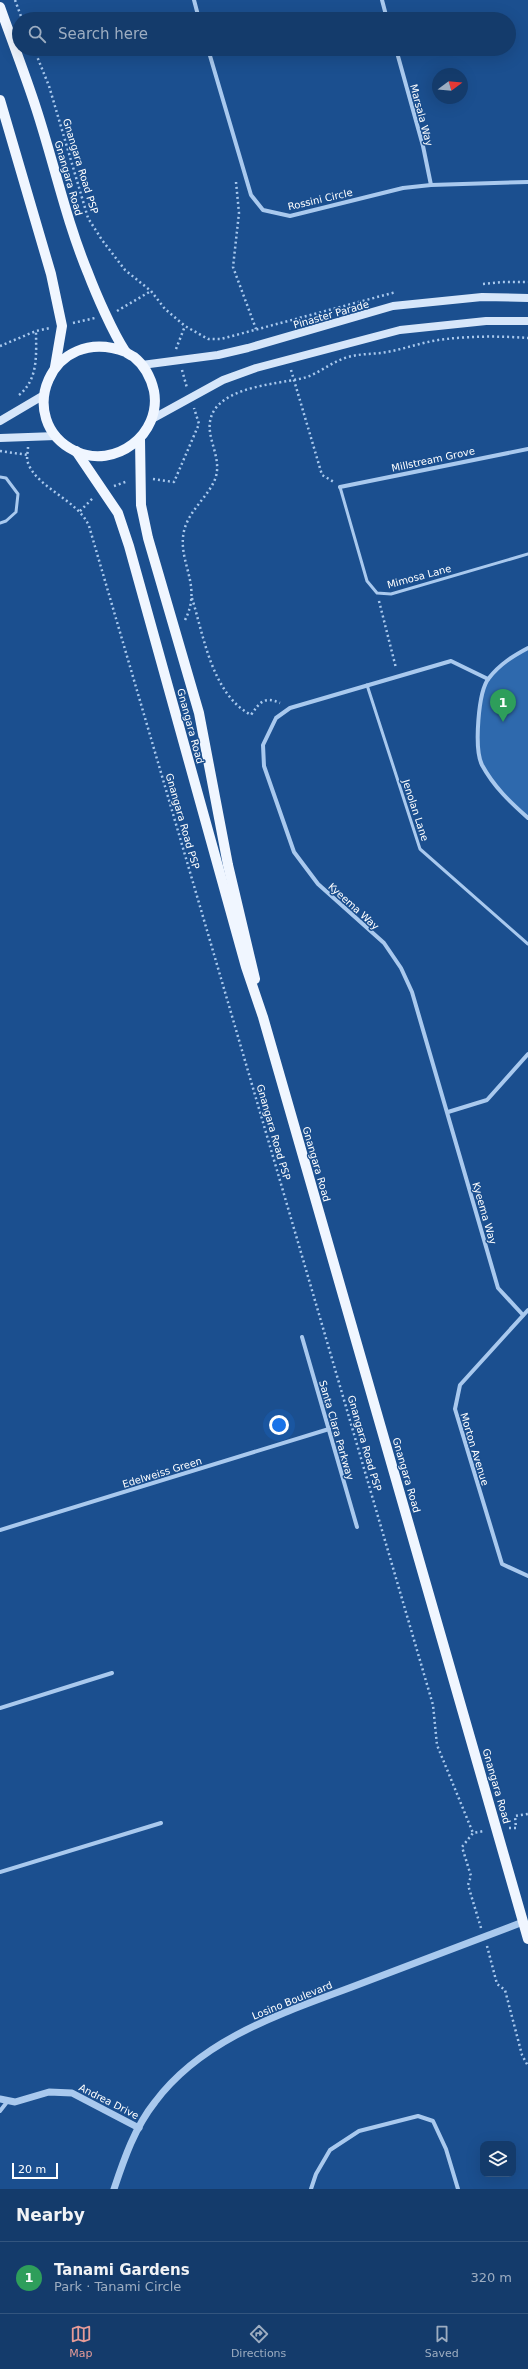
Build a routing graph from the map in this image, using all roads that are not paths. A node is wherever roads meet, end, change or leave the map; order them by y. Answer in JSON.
{"nodes":[{"id":1,"x":194,"y":0,"type":"edge"},
{"id":2,"x":382,"y":0,"type":"edge"},
{"id":3,"x":0,"y":7,"type":"edge"},
{"id":4,"x":197,"y":12,"type":"edge"},
{"id":5,"x":385,"y":12,"type":"edge"},
{"id":6,"x":12,"y":41,"type":"edge"},
{"id":7,"x":17,"y":56,"type":"edge"},
{"id":8,"x":210,"y":56,"type":"edge"},
{"id":9,"x":398,"y":56,"type":"edge"},
{"id":10,"x":0,"y":100,"type":"edge"},
{"id":11,"x":528,"y":182,"type":"edge"},
{"id":12,"x":431,"y":185,"type":"junction"},
{"id":13,"x":528,"y":298,"type":"edge"},
{"id":14,"x":528,"y":321,"type":"edge"},
{"id":15,"x":126,"y":352,"type":"junction"},
{"id":16,"x":142,"y":365,"type":"junction"},
{"id":17,"x":55,"y":367,"type":"junction"},
{"id":18,"x":44,"y":396,"type":"junction"},
{"id":19,"x":152,"y":419,"type":"junction"},
{"id":20,"x":0,"y":421,"type":"edge"},
{"id":21,"x":56,"y":436,"type":"junction"},
{"id":22,"x":0,"y":438,"type":"edge"},
{"id":23,"x":140,"y":439,"type":"junction"},
{"id":24,"x":528,"y":449,"type":"edge"},
{"id":25,"x":76,"y":451,"type":"junction"},
{"id":26,"x":0,"y":477,"type":"edge"},
{"id":27,"x":340,"y":487,"type":"joint"},
{"id":28,"x":0,"y":523,"type":"edge"},
{"id":29,"x":528,"y":554,"type":"edge"},
{"id":30,"x":528,"y":648,"type":"edge"},
{"id":31,"x":488,"y":679,"type":"junction"},
{"id":32,"x":367,"y":685,"type":"junction"},
{"id":33,"x":528,"y":818,"type":"edge"},
{"id":34,"x":528,"y":944,"type":"edge"},
{"id":35,"x":263,"y":1017,"type":"junction"},
{"id":36,"x":528,"y":1054,"type":"edge"},
{"id":37,"x":448,"y":1112,"type":"junction"},
{"id":38,"x":528,"y":1310,"type":"edge"},
{"id":39,"x":523,"y":1315,"type":"junction"},
{"id":40,"x":302,"y":1337,"type":"dead end"},
{"id":41,"x":329,"y":1429,"type":"junction"},
{"id":42,"x":357,"y":1527,"type":"dead end"},
{"id":43,"x":0,"y":1530,"type":"edge"},
{"id":44,"x":528,"y":1576,"type":"edge"},
{"id":45,"x":112,"y":1673,"type":"dead end"},
{"id":46,"x":0,"y":1708,"type":"edge"},
{"id":47,"x":161,"y":1823,"type":"dead end"},
{"id":48,"x":0,"y":1872,"type":"edge"},
{"id":49,"x":523,"y":1922,"type":"junction"},
{"id":50,"x":528,"y":1939,"type":"edge"},
{"id":51,"x":3,"y":2101,"type":"edge"},
{"id":52,"x":0,"y":2111,"type":"edge"},
{"id":53,"x":139,"y":2128,"type":"junction"},
{"id":54,"x":114,"y":2189,"type":"edge"},
{"id":55,"x":311,"y":2189,"type":"edge"},
{"id":56,"x":458,"y":2189,"type":"edge"}],
"edges":[{"from":1,"to":4,"type":"street"},
{"from":2,"to":5,"type":"street"},
{"from":3,"to":6,"type":"main road","name":"Gnangara Road"},
{"from":7,"to":15,"type":"main road","name":"Gnangara Road"},
{"from":8,"to":12,"type":"street","name":"Rossini Circle"},
{"from":9,"to":12,"type":"street","name":"Marsala Way"},
{"from":10,"to":17,"type":"main road"},
{"from":11,"to":12,"type":"street","name":"Rossini Circle"},
{"from":13,"to":16,"type":"main road","name":"Pinaster Parade"},
{"from":14,"to":19,"type":"main road"},
{"from":15,"to":16,"type":"main road"},
{"from":15,"to":17,"type":"main road"},
{"from":16,"to":19,"type":"main road"},
{"from":17,"to":18,"type":"main road"},
{"from":18,"to":20,"type":"main road"},
{"from":18,"to":21,"type":"main road"},
{"from":19,"to":23,"type":"main road"},
{"from":21,"to":22,"type":"main road"},
{"from":21,"to":25,"type":"main road"},
{"from":23,"to":25,"type":"main road"},
{"from":23,"to":35,"type":"main road","name":"Gnangara Road"},
{"from":24,"to":27,"type":"street","name":"Millstream Grove"},
{"from":25,"to":35,"type":"main road","name":"Gnangara Road"},
{"from":26,"to":28,"type":"lane"},
{"from":27,"to":29,"type":"lane","name":"Mimosa Lane"},
{"from":30,"to":31,"type":"street"},
{"from":31,"to":32,"type":"street","name":"Kyeema Way"},
{"from":31,"to":33,"type":"street"},
{"from":32,"to":34,"type":"lane","name":"Jenolan Lane"},
{"from":32,"to":37,"type":"street","name":"Kyeema Way"},
{"from":35,"to":49,"type":"main road","name":"Gnangara Road"},
{"from":36,"to":37,"type":"street"},
{"from":37,"to":39,"type":"street","name":"Kyeema Way"},
{"from":38,"to":39,"type":"street","name":"Morton Avenue"},
{"from":39,"to":44,"type":"street","name":"Morton Avenue"},
{"from":40,"to":41,"type":"street","name":"Santa Clara Parkway"},
{"from":41,"to":42,"type":"street","name":"Santa Clara Parkway"},
{"from":41,"to":43,"type":"street","name":"Edelweiss Green"},
{"from":45,"to":46,"type":"street"},
{"from":47,"to":48,"type":"street"},
{"from":49,"to":50,"type":"main road","name":"Gnangara Road"},
{"from":49,"to":53,"type":"street","name":"Losino Boulevard"},
{"from":51,"to":52,"type":"street"},
{"from":51,"to":53,"type":"street","name":"Andrea Drive"},
{"from":53,"to":54,"type":"street","name":"Losino Boulevard"},
{"from":55,"to":56,"type":"street"}]}
